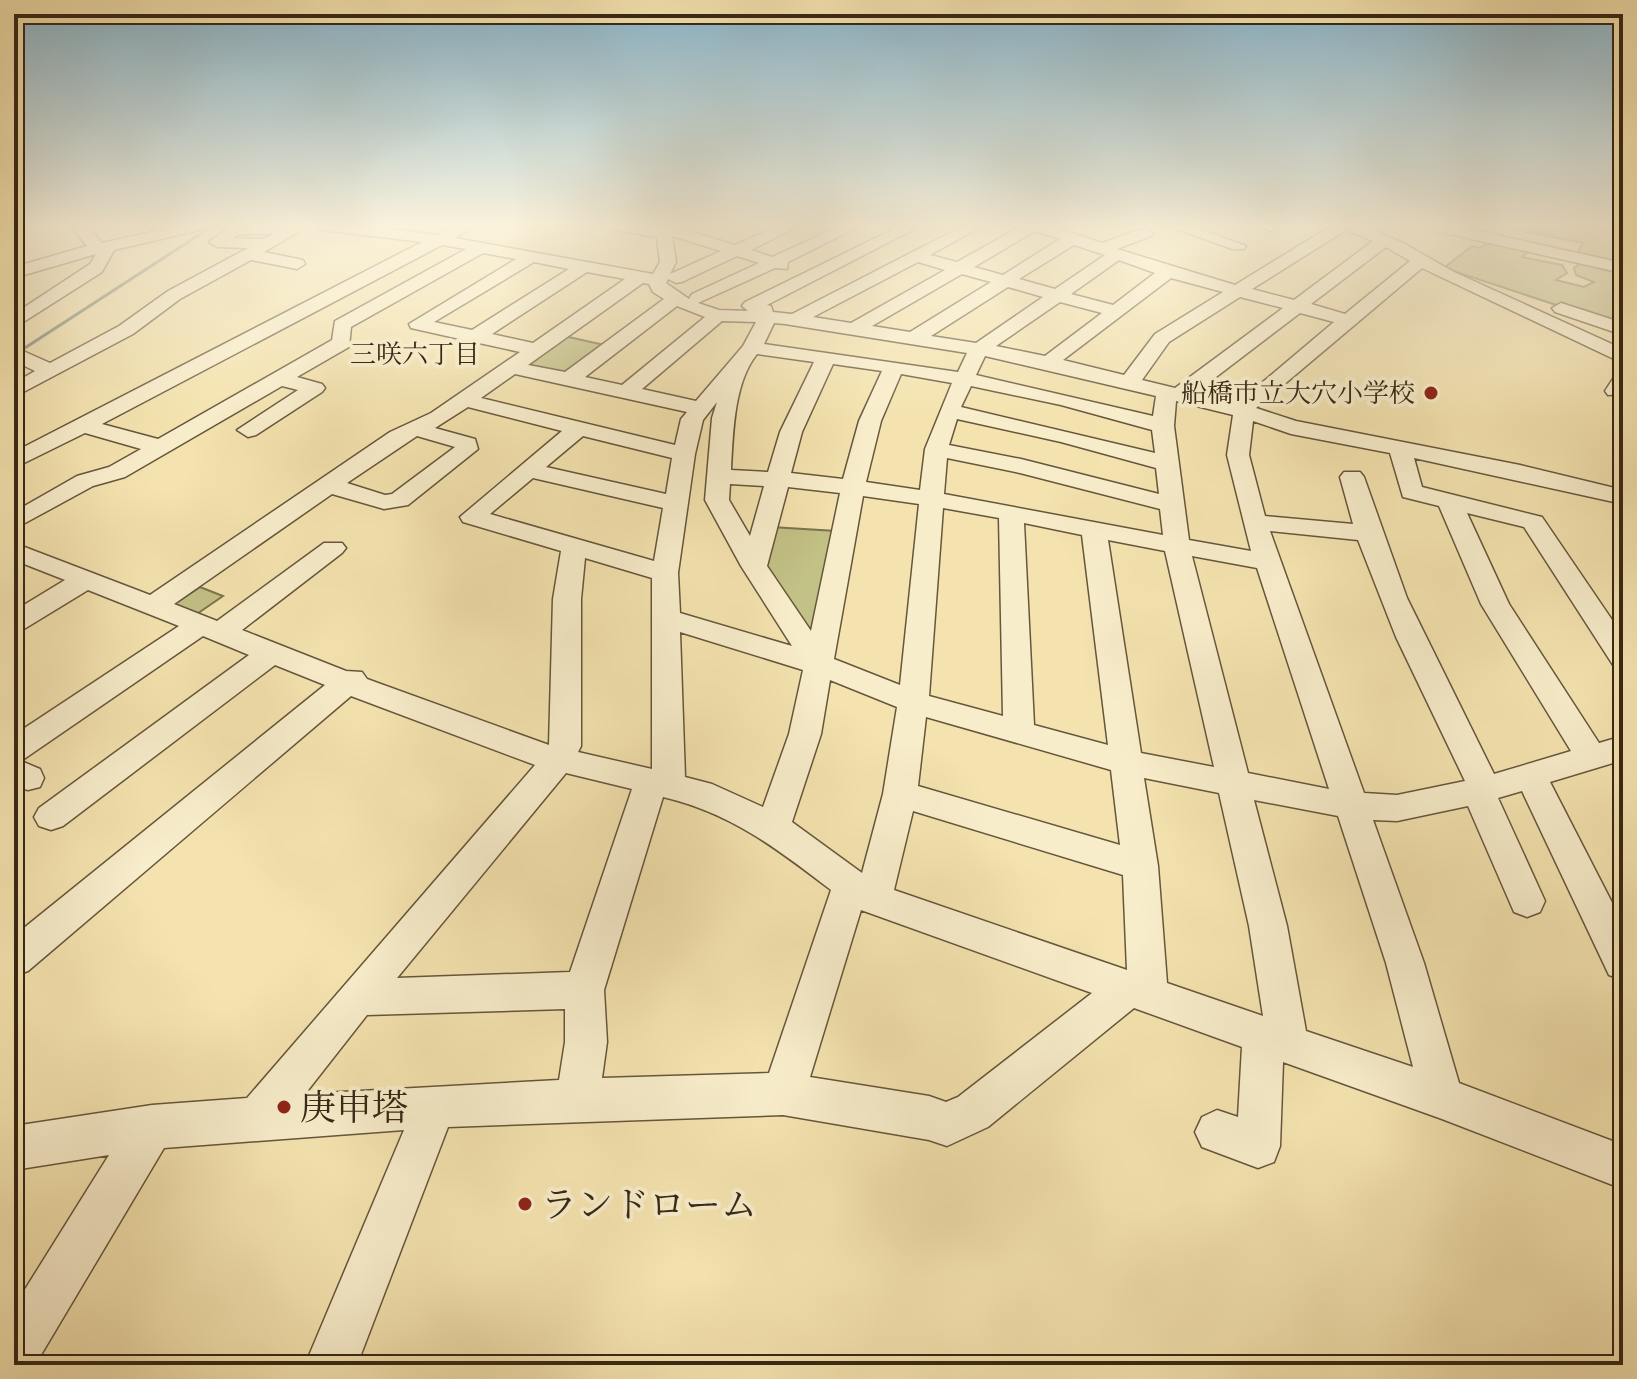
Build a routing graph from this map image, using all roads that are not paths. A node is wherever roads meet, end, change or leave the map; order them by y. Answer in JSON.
{"nodes":[{"id":1,"x":62,"y":289,"type":"edge"},
{"id":2,"x":184,"y":289,"type":"edge"},
{"id":3,"x":346,"y":289,"type":"edge"},
{"id":4,"x":406,"y":289,"type":"edge"},
{"id":5,"x":476,"y":289,"type":"edge"},
{"id":6,"x":549,"y":289,"type":"edge"},
{"id":7,"x":632,"y":289,"type":"edge"},
{"id":8,"x":661,"y":289,"type":"edge"},
{"id":9,"x":716,"y":289,"type":"edge"},
{"id":10,"x":784,"y":289,"type":"edge"},
{"id":11,"x":851,"y":289,"type":"edge"},
{"id":12,"x":922,"y":289,"type":"edge"},
{"id":13,"x":991,"y":289,"type":"edge"},
{"id":14,"x":1036,"y":289,"type":"edge"},
{"id":15,"x":1066,"y":289,"type":"edge"},
{"id":16,"x":1141,"y":289,"type":"edge"},
{"id":17,"x":1238,"y":289,"type":"edge"},
{"id":18,"x":1239,"y":289,"type":"edge"},
{"id":19,"x":1317,"y":289,"type":"edge"},
{"id":20,"x":1380,"y":289,"type":"edge"},
{"id":21,"x":1477,"y":289,"type":"edge"},
{"id":22,"x":1497,"y":289,"type":"edge"},
{"id":23,"x":1058,"y":295,"type":"junction"},
{"id":24,"x":698,"y":298,"type":"dead end"},
{"id":25,"x":675,"y":299,"type":"junction"},
{"id":26,"x":1296,"y":305,"type":"junction"},
{"id":27,"x":73,"y":308,"type":"dead end"},
{"id":28,"x":1114,"y":311,"type":"junction"},
{"id":29,"x":767,"y":314,"type":"junction"},
{"id":30,"x":21,"y":315,"type":"edge"},
{"id":31,"x":718,"y":315,"type":"junction"},
{"id":32,"x":795,"y":319,"type":"junction"},
{"id":33,"x":1348,"y":320,"type":"junction"},
{"id":34,"x":1623,"y":329,"type":"edge"},
{"id":35,"x":853,"y":330,"type":"junction"},
{"id":36,"x":475,"y":337,"type":"junction"},
{"id":37,"x":913,"y":339,"type":"junction"},
{"id":38,"x":455,"y":350,"type":"dead end"},
{"id":39,"x":537,"y":350,"type":"junction"},
{"id":40,"x":978,"y":350,"type":"junction"},
{"id":41,"x":14,"y":353,"type":"edge"},
{"id":42,"x":746,"y":355,"type":"junction"},
{"id":43,"x":1623,"y":356,"type":"edge"},
{"id":44,"x":826,"y":357,"type":"junction"},
{"id":45,"x":1049,"y":362,"type":"junction"},
{"id":46,"x":512,"y":367,"type":"junction"},
{"id":47,"x":894,"y":367,"type":"junction"},
{"id":48,"x":50,"y":371,"type":"junction"},
{"id":49,"x":963,"y":377,"type":"junction"},
{"id":50,"x":278,"y":379,"type":"junction"},
{"id":51,"x":569,"y":379,"type":"junction"},
{"id":52,"x":1129,"y":383,"type":"junction"},
{"id":53,"x":193,"y":386,"type":"dead end"},
{"id":54,"x":14,"y":391,"type":"edge"},
{"id":55,"x":626,"y":392,"type":"junction"},
{"id":56,"x":147,"y":393,"type":"junction"},
{"id":57,"x":1173,"y":394,"type":"junction"},
{"id":58,"x":464,"y":400,"type":"junction"},
{"id":59,"x":709,"y":408,"type":"junction"},
{"id":60,"x":949,"y":411,"type":"junction"},
{"id":61,"x":1244,"y":411,"type":"junction"},
{"id":62,"x":83,"y":425,"type":"junction"},
{"id":63,"x":1163,"y":426,"type":"junction"},
{"id":64,"x":580,"y":427,"type":"junction"},
{"id":65,"x":415,"y":429,"type":"junction"},
{"id":66,"x":248,"y":430,"type":"dead end"},
{"id":67,"x":160,"y":447,"type":"junction"},
{"id":68,"x":1400,"y":448,"type":"junction"},
{"id":69,"x":936,"y":449,"type":"junction"},
{"id":70,"x":684,"y":454,"type":"junction"},
{"id":71,"x":14,"y":461,"type":"edge"},
{"id":72,"x":1165,"y":463,"type":"junction"},
{"id":73,"x":530,"y":470,"type":"junction"},
{"id":74,"x":719,"y":476,"type":"junction"},
{"id":75,"x":1352,"y":477,"type":"dead end"},
{"id":76,"x":777,"y":478,"type":"junction"},
{"id":77,"x":328,"y":485,"type":"junction"},
{"id":78,"x":853,"y":486,"type":"junction"},
{"id":79,"x":931,"y":497,"type":"junction"},
{"id":80,"x":1623,"y":497,"type":"edge"},
{"id":81,"x":1449,"y":501,"type":"junction"},
{"id":82,"x":675,"y":503,"type":"junction"},
{"id":83,"x":1174,"y":505,"type":"junction"},
{"id":84,"x":1011,"y":512,"type":"junction"},
{"id":85,"x":14,"y":522,"type":"edge"},
{"id":86,"x":1254,"y":522,"type":"junction"},
{"id":87,"x":1094,"y":529,"type":"junction"},
{"id":88,"x":1366,"y":533,"type":"junction"},
{"id":89,"x":574,"y":546,"type":"junction"},
{"id":90,"x":1177,"y":547,"type":"junction"},
{"id":91,"x":333,"y":548,"type":"dead end"},
{"id":92,"x":14,"y":551,"type":"edge"},
{"id":93,"x":1267,"y":562,"type":"junction"},
{"id":94,"x":754,"y":566,"type":"junction"},
{"id":95,"x":665,"y":573,"type":"junction"},
{"id":96,"x":86,"y":579,"type":"junction"},
{"id":97,"x":154,"y":605,"type":"junction"},
{"id":98,"x":667,"y":619,"type":"junction"},
{"id":99,"x":14,"y":623,"type":"edge"},
{"id":100,"x":210,"y":628,"type":"junction"},
{"id":101,"x":271,"y":653,"type":"junction"},
{"id":102,"x":1623,"y":658,"type":"edge"},
{"id":103,"x":818,"y":664,"type":"junction"},
{"id":104,"x":350,"y":681,"type":"junction"},
{"id":105,"x":913,"y":702,"type":"junction"},
{"id":106,"x":1019,"y":732,"type":"junction"},
{"id":107,"x":1623,"y":748,"type":"edge"},
{"id":108,"x":1592,"y":758,"type":"junction"},
{"id":109,"x":559,"y":759,"type":"junction"},
{"id":110,"x":1126,"y":762,"type":"junction"},
{"id":111,"x":19,"y":767,"type":"edge"},
{"id":112,"x":1531,"y":776,"type":"junction"},
{"id":113,"x":660,"y":783,"type":"junction"},
{"id":114,"x":1234,"y":785,"type":"junction"},
{"id":115,"x":1482,"y":790,"type":"junction"},
{"id":116,"x":900,"y":794,"type":"junction"},
{"id":117,"x":1351,"y":806,"type":"junction"},
{"id":118,"x":51,"y":817,"type":"dead end"},
{"id":119,"x":773,"y":827,"type":"junction"},
{"id":120,"x":1140,"y":866,"type":"junction"},
{"id":121,"x":862,"y":892,"type":"junction"},
{"id":122,"x":1527,"y":901,"type":"dead end"},
{"id":123,"x":1620,"y":952,"type":"edge"},
{"id":124,"x":14,"y":959,"type":"edge"},
{"id":125,"x":584,"y":990,"type":"junction"},
{"id":126,"x":1139,"y":991,"type":"junction"},
{"id":127,"x":358,"y":997,"type":"junction"},
{"id":128,"x":1275,"y":1041,"type":"junction"},
{"id":129,"x":783,"y":1094,"type":"junction"},
{"id":130,"x":1442,"y":1098,"type":"junction"},
{"id":131,"x":577,"y":1101,"type":"junction"},
{"id":132,"x":435,"y":1106,"type":"junction"},
{"id":133,"x":257,"y":1120,"type":"junction"},
{"id":134,"x":152,"y":1127,"type":"junction"},
{"id":135,"x":1217,"y":1132,"type":"dead end"},
{"id":136,"x":14,"y":1148,"type":"edge"},
{"id":137,"x":1623,"y":1167,"type":"edge"},
{"id":138,"x":14,"y":1353,"type":"edge"},
{"id":139,"x":331,"y":1365,"type":"edge"}],
"edges":[{"from":1,"to":30,"type":"street"},
{"from":2,"to":48,"type":"street"},
{"from":3,"to":56,"type":"street"},
{"from":4,"to":50,"type":"street"},
{"from":5,"to":36,"type":"street"},
{"from":6,"to":36,"type":"street"},
{"from":7,"to":39,"type":"street"},
{"from":8,"to":25,"type":"street"},
{"from":9,"to":24,"type":"street"},
{"from":10,"to":29,"type":"street"},
{"from":11,"to":32,"type":"street"},
{"from":12,"to":35,"type":"street"},
{"from":13,"to":37,"type":"street"},
{"from":14,"to":23,"type":"street"},
{"from":15,"to":23,"type":"street"},
{"from":16,"to":28,"type":"street"},
{"from":17,"to":52,"type":"street"},
{"from":18,"to":26,"type":"street"},
{"from":19,"to":26,"type":"street"},
{"from":20,"to":33,"type":"street"},
{"from":21,"to":43,"type":"street"},
{"from":22,"to":34,"type":"street"},
{"from":23,"to":28,"type":"street"},
{"from":23,"to":40,"type":"street"},
{"from":25,"to":31,"type":"street"},
{"from":25,"to":51,"type":"street"},
{"from":26,"to":33,"type":"street"},
{"from":26,"to":57,"type":"street"},
{"from":27,"to":30,"type":"street"},
{"from":28,"to":45,"type":"street"},
{"from":29,"to":31,"type":"street"},
{"from":29,"to":32,"type":"street"},
{"from":29,"to":42,"type":"street"},
{"from":31,"to":55,"type":"street"},
{"from":32,"to":35,"type":"street"},
{"from":33,"to":61,"type":"street"},
{"from":35,"to":37,"type":"street"},
{"from":36,"to":38,"type":"street"},
{"from":36,"to":39,"type":"street"},
{"from":37,"to":40,"type":"street"},
{"from":39,"to":46,"type":"street"},
{"from":40,"to":45,"type":"street"},
{"from":40,"to":49,"type":"street"},
{"from":41,"to":48,"type":"street"},
{"from":42,"to":44,"type":"street"},
{"from":42,"to":59,"type":"street"},
{"from":44,"to":47,"type":"street"},
{"from":44,"to":76,"type":"street"},
{"from":45,"to":52,"type":"street"},
{"from":46,"to":51,"type":"street"},
{"from":46,"to":58,"type":"street"},
{"from":47,"to":49,"type":"street"},
{"from":47,"to":78,"type":"street"},
{"from":48,"to":54,"type":"street"},
{"from":49,"to":60,"type":"street"},
{"from":49,"to":63,"type":"street"},
{"from":50,"to":66,"type":"street"},
{"from":50,"to":67,"type":"street"},
{"from":51,"to":55,"type":"street"},
{"from":52,"to":57,"type":"street"},
{"from":53,"to":56,"type":"street"},
{"from":55,"to":59,"type":"street"},
{"from":56,"to":62,"type":"street"},
{"from":57,"to":61,"type":"street"},
{"from":57,"to":63,"type":"street"},
{"from":58,"to":64,"type":"street"},
{"from":58,"to":65,"type":"street"},
{"from":59,"to":70,"type":"street"},
{"from":59,"to":74,"type":"street"},
{"from":60,"to":69,"type":"street"},
{"from":60,"to":72,"type":"street"},
{"from":61,"to":68,"type":"street"},
{"from":61,"to":86,"type":"street"},
{"from":62,"to":67,"type":"street"},
{"from":62,"to":71,"type":"street"},
{"from":63,"to":72,"type":"street"},
{"from":64,"to":70,"type":"street"},
{"from":64,"to":73,"type":"street"},
{"from":65,"to":77,"type":"street"},
{"from":65,"to":77,"type":"street"},
{"from":67,"to":85,"type":"street"},
{"from":68,"to":80,"type":"street"},
{"from":68,"to":81,"type":"street"},
{"from":69,"to":79,"type":"street"},
{"from":69,"to":83,"type":"street"},
{"from":70,"to":82,"type":"street"},
{"from":72,"to":83,"type":"street"},
{"from":73,"to":82,"type":"street"},
{"from":73,"to":89,"type":"street"},
{"from":74,"to":76,"type":"street"},
{"from":74,"to":94,"type":"street"},
{"from":75,"to":88,"type":"street"},
{"from":76,"to":78,"type":"street"},
{"from":76,"to":94,"type":"street"},
{"from":77,"to":97,"type":"street"},
{"from":78,"to":79,"type":"street"},
{"from":78,"to":103,"type":"street"},
{"from":79,"to":84,"type":"street"},
{"from":79,"to":105,"type":"street"},
{"from":81,"to":102,"type":"street"},
{"from":81,"to":108,"type":"street"},
{"from":82,"to":95,"type":"street"},
{"from":83,"to":90,"type":"street"},
{"from":84,"to":87,"type":"street"},
{"from":84,"to":106,"type":"street"},
{"from":86,"to":88,"type":"street"},
{"from":86,"to":93,"type":"street"},
{"from":87,"to":90,"type":"street"},
{"from":87,"to":110,"type":"street"},
{"from":88,"to":115,"type":"street"},
{"from":89,"to":95,"type":"street"},
{"from":89,"to":109,"type":"street"},
{"from":90,"to":93,"type":"street"},
{"from":90,"to":114,"type":"street"},
{"from":91,"to":100,"type":"street"},
{"from":92,"to":96,"type":"street"},
{"from":93,"to":117,"type":"street"},
{"from":94,"to":103,"type":"street"},
{"from":95,"to":98,"type":"street"},
{"from":96,"to":97,"type":"street"},
{"from":96,"to":99,"type":"street"},
{"from":97,"to":100,"type":"street"},
{"from":98,"to":103,"type":"street"},
{"from":98,"to":113,"type":"street"},
{"from":100,"to":101,"type":"street"},
{"from":100,"to":111,"type":"street"},
{"from":101,"to":104,"type":"street"},
{"from":101,"to":118,"type":"street"},
{"from":103,"to":105,"type":"street"},
{"from":103,"to":119,"type":"street"},
{"from":104,"to":109,"type":"street"},
{"from":104,"to":124,"type":"street"},
{"from":105,"to":106,"type":"street"},
{"from":105,"to":116,"type":"street"},
{"from":106,"to":110,"type":"street"},
{"from":107,"to":108,"type":"street"},
{"from":108,"to":112,"type":"street"},
{"from":109,"to":113,"type":"street"},
{"from":109,"to":127,"type":"street"},
{"from":110,"to":114,"type":"street"},
{"from":110,"to":120,"type":"street"},
{"from":112,"to":115,"type":"street"},
{"from":112,"to":123,"type":"street"},
{"from":113,"to":119,"type":"street"},
{"from":113,"to":125,"type":"street"},
{"from":114,"to":117,"type":"street"},
{"from":114,"to":128,"type":"street"},
{"from":115,"to":117,"type":"street"},
{"from":115,"to":122,"type":"street"},
{"from":116,"to":120,"type":"street"},
{"from":116,"to":121,"type":"street"},
{"from":117,"to":130,"type":"street"},
{"from":119,"to":121,"type":"street"},
{"from":120,"to":126,"type":"street"},
{"from":121,"to":126,"type":"street"},
{"from":121,"to":129,"type":"street"},
{"from":125,"to":127,"type":"street"},
{"from":125,"to":131,"type":"street"},
{"from":126,"to":128,"type":"street"},
{"from":126,"to":129,"type":"street"},
{"from":127,"to":133,"type":"street"},
{"from":128,"to":130,"type":"street"},
{"from":128,"to":135,"type":"street"},
{"from":129,"to":131,"type":"street"},
{"from":130,"to":137,"type":"street"},
{"from":131,"to":132,"type":"street"},
{"from":132,"to":133,"type":"street"},
{"from":132,"to":139,"type":"street"},
{"from":133,"to":134,"type":"street"},
{"from":134,"to":136,"type":"street"},
{"from":134,"to":138,"type":"street"}]}
